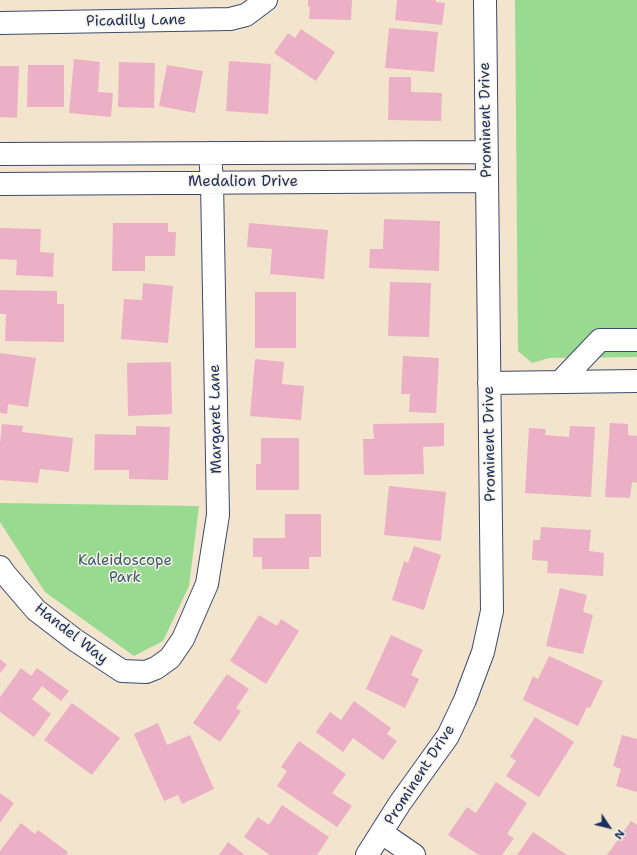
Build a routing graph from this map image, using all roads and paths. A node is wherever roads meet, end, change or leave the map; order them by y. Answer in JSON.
{"nodes":[{"id":1,"x":266,"y":0,"type":"edge"},
{"id":2,"x":484,"y":0,"type":"edge"},
{"id":3,"x":0,"y":23,"type":"edge"},
{"id":4,"x":486,"y":152,"type":"junction"},
{"id":5,"x":210,"y":153,"type":"junction"},
{"id":6,"x":0,"y":154,"type":"edge"},
{"id":7,"x":487,"y":181,"type":"junction"},
{"id":8,"x":212,"y":182,"type":"junction"},
{"id":9,"x":0,"y":184,"type":"edge"},
{"id":10,"x":637,"y":340,"type":"edge"},
{"id":11,"x":637,"y":381,"type":"edge"},
{"id":12,"x":560,"y":382,"type":"junction"},
{"id":13,"x":489,"y":383,"type":"junction"},
{"id":14,"x":0,"y":566,"type":"edge"},
{"id":15,"x":156,"y":668,"type":"joint"},
{"id":16,"x":382,"y":833,"type":"junction"},
{"id":17,"x":367,"y":855,"type":"edge"},
{"id":18,"x":414,"y":855,"type":"edge"}],
"edges":[{"from":1,"to":3,"type":"street","name":"Picadilly Lane"},
{"from":2,"to":4,"type":"street","name":"Prominent Drive"},
{"from":4,"to":5,"type":"street","name":"Medalion Drive"},
{"from":4,"to":7,"type":"street","name":"Prominent Drive"},
{"from":5,"to":6,"type":"street","name":"Medalion Drive"},
{"from":5,"to":8,"type":"street","name":"Margaret Lane"},
{"from":7,"to":8,"type":"street","name":"Medalion Drive"},
{"from":7,"to":13,"type":"street","name":"Prominent Drive"},
{"from":8,"to":9,"type":"street","name":"Medalion Drive"},
{"from":8,"to":15,"type":"street","name":"Margaret Lane"},
{"from":10,"to":12,"type":"street"},
{"from":11,"to":12,"type":"street"},
{"from":12,"to":13,"type":"street"},
{"from":13,"to":16,"type":"street","name":"Prominent Drive"},
{"from":14,"to":15,"type":"street","name":"Handel Way"},
{"from":16,"to":17,"type":"street","name":"Prominent Drive"},
{"from":16,"to":18,"type":"street"}]}
